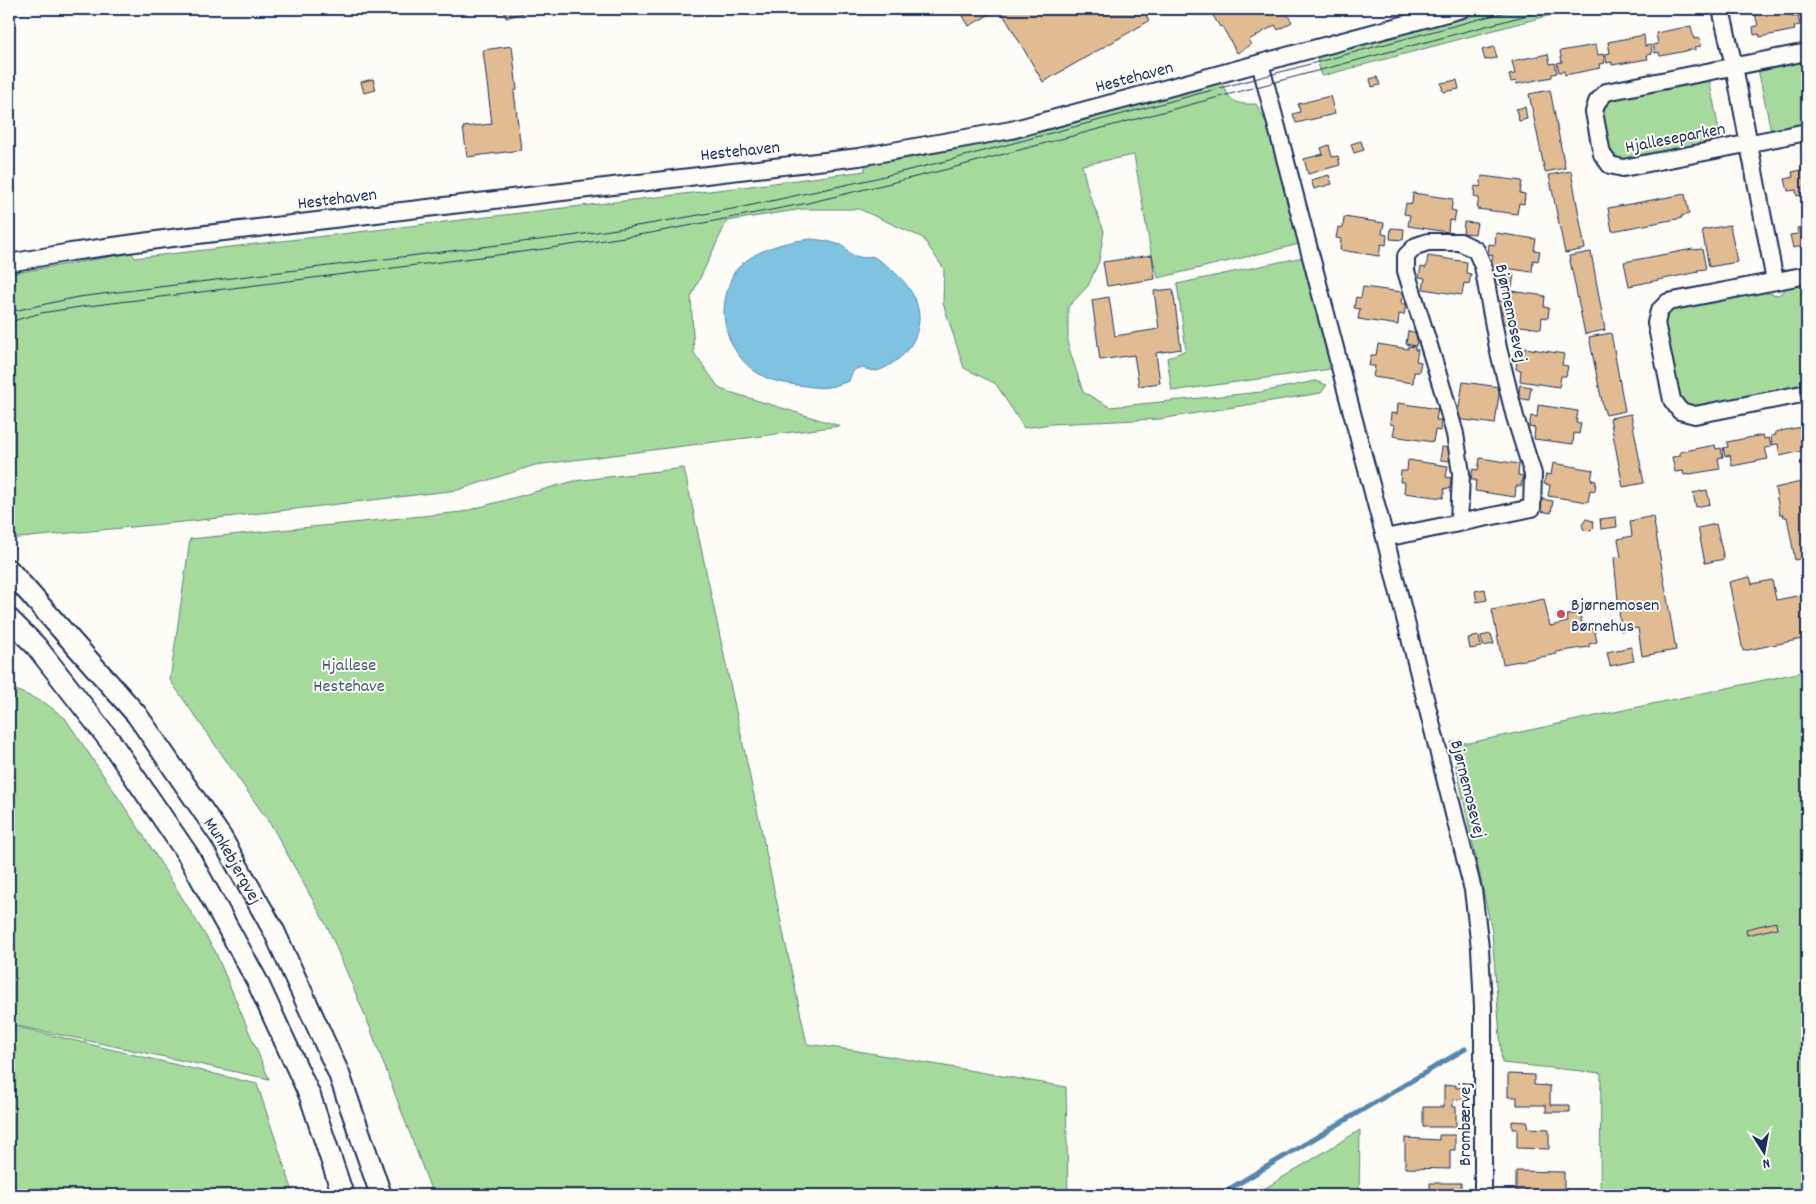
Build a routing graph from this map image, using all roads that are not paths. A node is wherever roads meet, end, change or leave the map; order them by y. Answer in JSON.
{"nodes":[{"id":1,"x":1462,"y":9,"type":"edge"},
{"id":2,"x":1721,"y":9,"type":"edge"},
{"id":3,"x":1807,"y":52,"type":"edge"},
{"id":4,"x":1260,"y":63,"type":"junction"},
{"id":5,"x":1734,"y":66,"type":"junction"},
{"id":6,"x":1807,"y":132,"type":"edge"},
{"id":7,"x":1749,"y":143,"type":"junction"},
{"id":8,"x":9,"y":263,"type":"edge"},
{"id":9,"x":1807,"y":275,"type":"edge"},
{"id":10,"x":1775,"y":281,"type":"junction"},
{"id":11,"x":1807,"y":393,"type":"edge"},
{"id":12,"x":1459,"y":523,"type":"junction"},
{"id":13,"x":1385,"y":538,"type":"junction"},
{"id":14,"x":9,"y":570,"type":"edge"},
{"id":15,"x":9,"y":619,"type":"edge"},
{"id":16,"x":1484,"y":1054,"type":"joint"},
{"id":17,"x":343,"y":1195,"type":"edge"},
{"id":18,"x":381,"y":1195,"type":"edge"},
{"id":19,"x":1483,"y":1195,"type":"edge"}],
"edges":[{"from":1,"to":4,"type":"street","name":"Hestehaven"},
{"from":2,"to":5,"type":"street","name":"Hjalleseparken"},
{"from":3,"to":5,"type":"street","name":"Hjalleseparken"},
{"from":4,"to":8,"type":"street","name":"Hestehaven"},
{"from":4,"to":13,"type":"street","name":"Bjørnemosevej"},
{"from":5,"to":7,"type":"street","name":"Hjalleseparken"},
{"from":5,"to":7,"type":"street","name":"Hjalleseparken"},
{"from":6,"to":7,"type":"street","name":"Hjalleseparken"},
{"from":7,"to":10,"type":"street","name":"Hjalleseparken"},
{"from":9,"to":10,"type":"street"},
{"from":10,"to":11,"type":"street"},
{"from":12,"to":12,"type":"street","name":"Bjørnemosevej"},
{"from":12,"to":13,"type":"street","name":"Bjørnemosevej"},
{"from":13,"to":16,"type":"street","name":"Bjørnemosevej"},
{"from":14,"to":18,"type":"street","name":"Munkebjergvej"},
{"from":15,"to":17,"type":"street","name":"Munkebjergvej"},
{"from":16,"to":19,"type":"street","name":"Brombærvej"}]}
